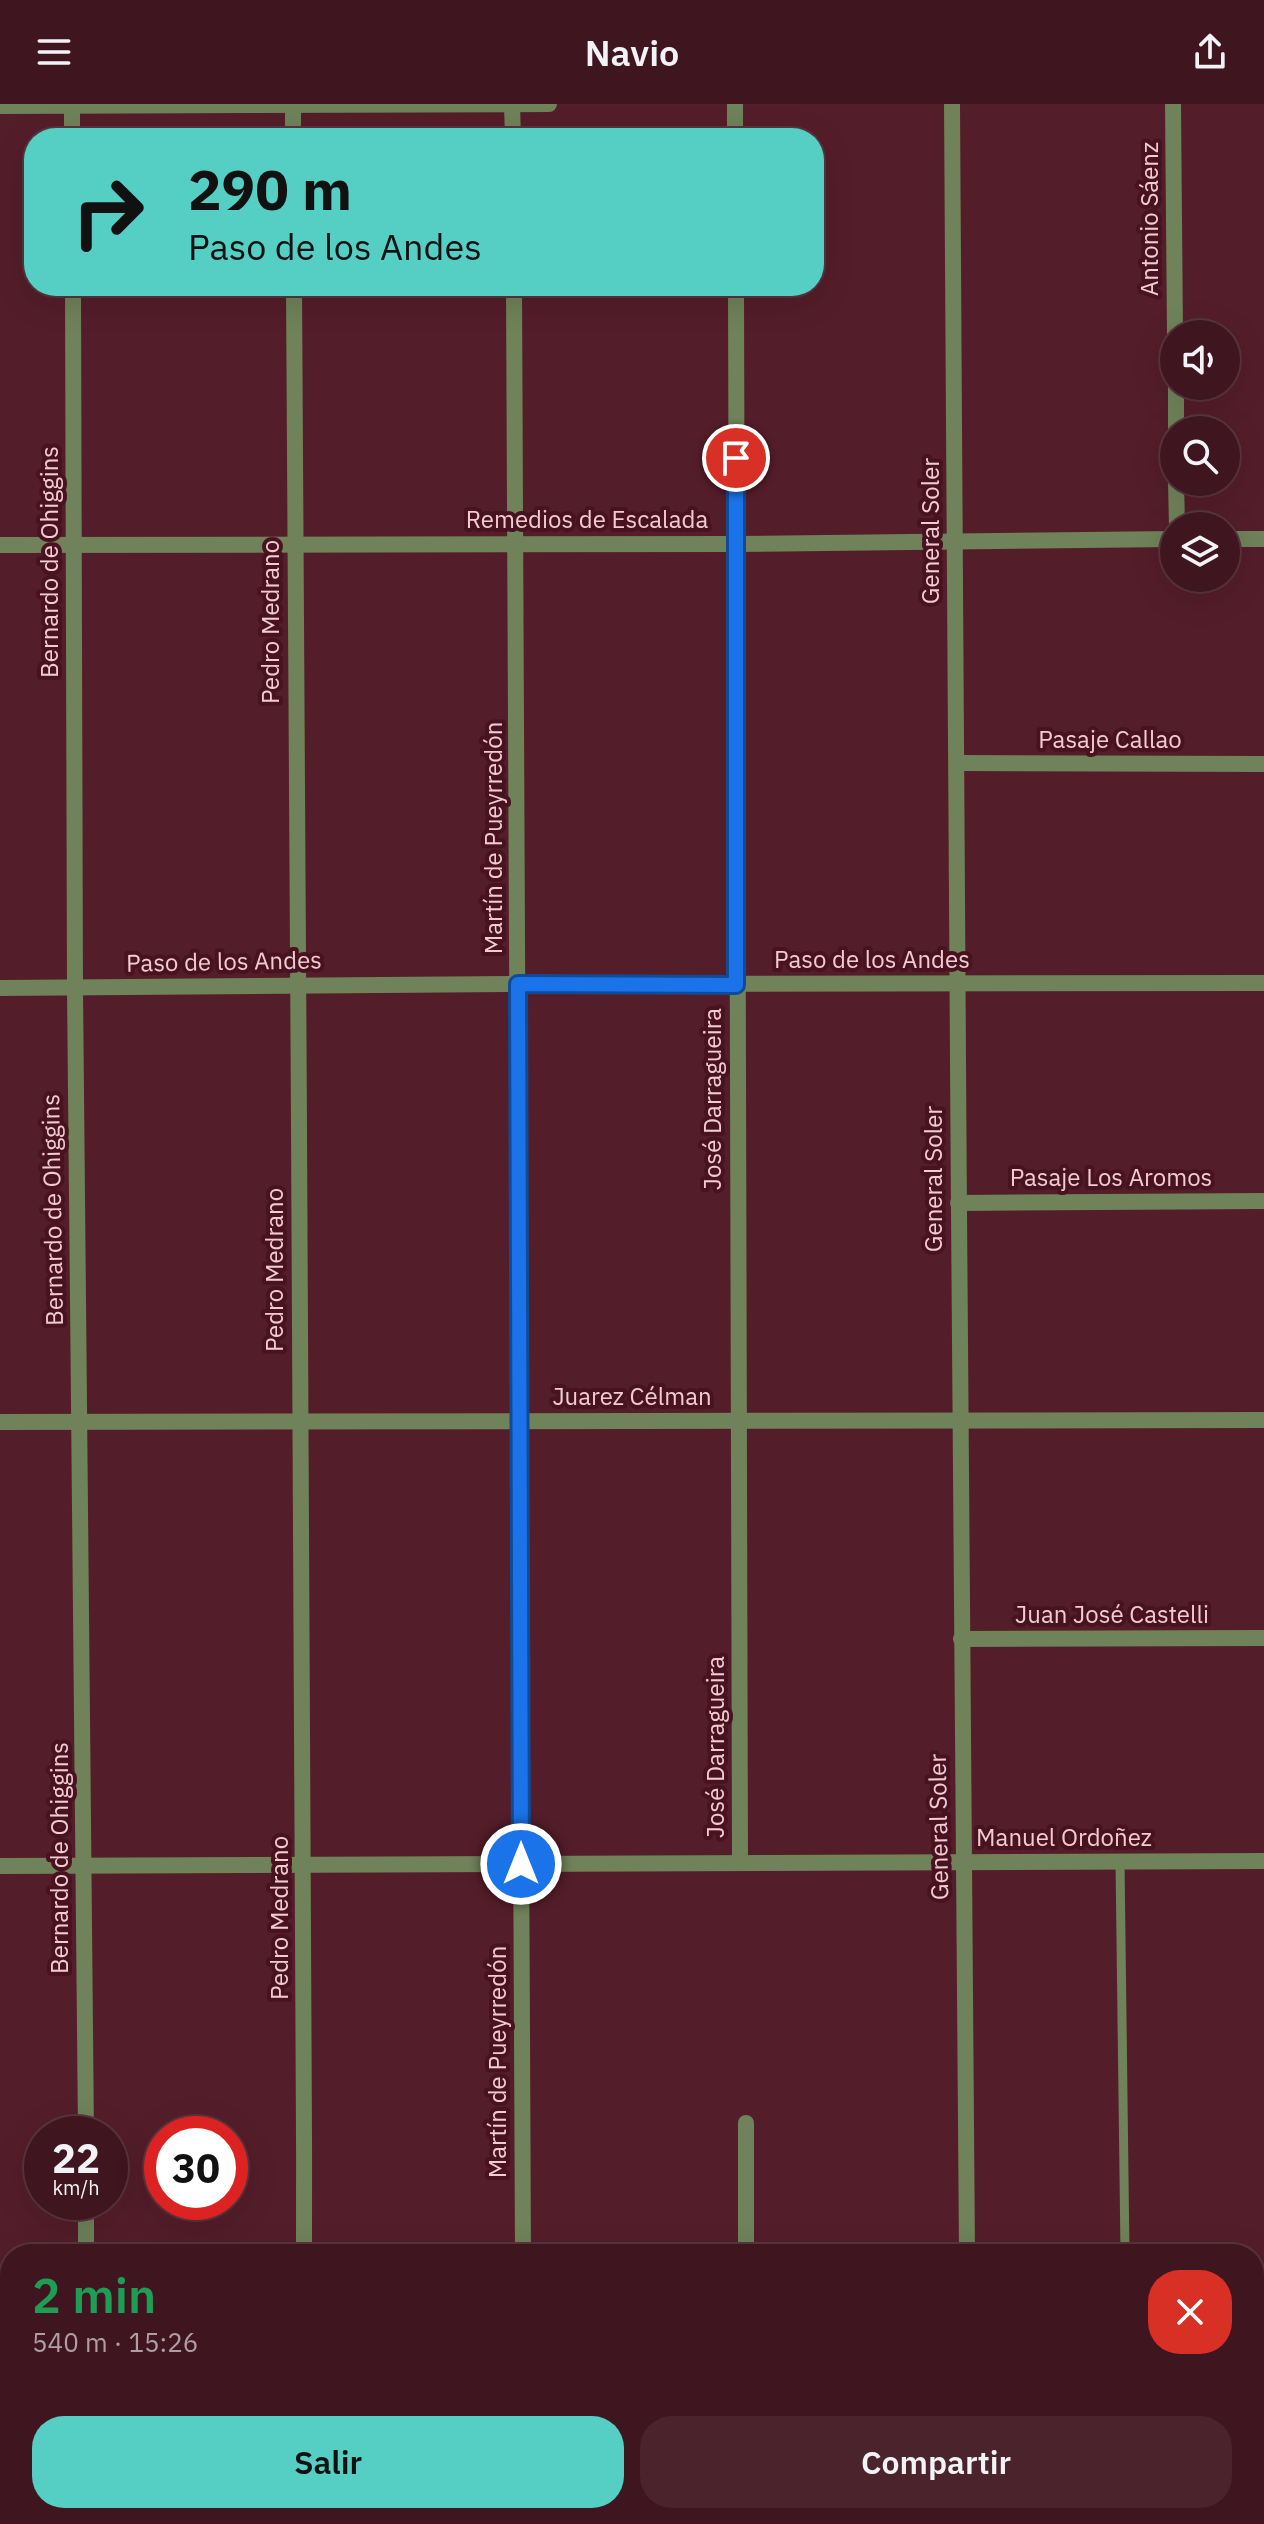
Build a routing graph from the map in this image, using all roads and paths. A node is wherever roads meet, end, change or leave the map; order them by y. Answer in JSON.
{"nodes":[{"id":1,"x":512,"y":104,"type":"edge"},
{"id":2,"x":549,"y":104,"type":"edge"},
{"id":3,"x":735,"y":104,"type":"edge"},
{"id":4,"x":952,"y":104,"type":"edge"},
{"id":5,"x":1173,"y":104,"type":"edge"},
{"id":6,"x":72,"y":105,"type":"edge"},
{"id":7,"x":293,"y":105,"type":"edge"},
{"id":8,"x":0,"y":106,"type":"edge"},
{"id":9,"x":72,"y":128,"type":"edge"},
{"id":10,"x":293,"y":128,"type":"edge"},
{"id":11,"x":513,"y":128,"type":"edge"},
{"id":12,"x":735,"y":128,"type":"edge"},
{"id":13,"x":73,"y":296,"type":"edge"},
{"id":14,"x":294,"y":296,"type":"edge"},
{"id":15,"x":514,"y":296,"type":"edge"},
{"id":16,"x":736,"y":296,"type":"edge"},
{"id":17,"x":1175,"y":320,"type":"edge"},
{"id":18,"x":1160,"y":539,"type":"edge"},
{"id":19,"x":1240,"y":539,"type":"edge"},
{"id":20,"x":1264,"y":539,"type":"edge"},
{"id":21,"x":955,"y":543,"type":"junction"},
{"id":22,"x":74,"y":544,"type":"junction"},
{"id":23,"x":295,"y":544,"type":"junction"},
{"id":24,"x":516,"y":544,"type":"junction"},
{"id":25,"x":736,"y":544,"type":"junction"},
{"id":26,"x":0,"y":545,"type":"edge"},
{"id":27,"x":957,"y":763,"type":"junction"},
{"id":28,"x":1264,"y":764,"type":"edge"},
{"id":29,"x":958,"y":983,"type":"junction"},
{"id":30,"x":1264,"y":983,"type":"edge"},
{"id":31,"x":518,"y":984,"type":"junction"},
{"id":32,"x":297,"y":985,"type":"junction"},
{"id":33,"x":736,"y":985,"type":"junction"},
{"id":34,"x":0,"y":988,"type":"edge"},
{"id":35,"x":75,"y":988,"type":"junction"},
{"id":36,"x":1264,"y":1201,"type":"edge"},
{"id":37,"x":958,"y":1203,"type":"junction"},
{"id":38,"x":958,"y":1419,"type":"junction"},
{"id":39,"x":518,"y":1420,"type":"junction"},
{"id":40,"x":1264,"y":1420,"type":"edge"},
{"id":41,"x":739,"y":1421,"type":"junction"},
{"id":42,"x":0,"y":1422,"type":"edge"},
{"id":43,"x":79,"y":1422,"type":"junction"},
{"id":44,"x":299,"y":1422,"type":"junction"},
{"id":45,"x":1264,"y":1638,"type":"edge"},
{"id":46,"x":961,"y":1639,"type":"junction"},
{"id":47,"x":1120,"y":1861,"type":"junction"},
{"id":48,"x":1264,"y":1861,"type":"edge"},
{"id":49,"x":963,"y":1862,"type":"junction"},
{"id":50,"x":740,"y":1863,"type":"junction"},
{"id":51,"x":521,"y":1864,"type":"junction"},
{"id":52,"x":304,"y":1865,"type":"junction"},
{"id":53,"x":0,"y":1866,"type":"edge"},
{"id":54,"x":85,"y":1866,"type":"junction"},
{"id":55,"x":86,"y":2116,"type":"edge"},
{"id":56,"x":746,"y":2123,"type":"dead end"},
{"id":57,"x":86,"y":2220,"type":"edge"},
{"id":58,"x":86,"y":2244,"type":"edge"},
{"id":59,"x":304,"y":2244,"type":"edge"},
{"id":60,"x":523,"y":2244,"type":"edge"},
{"id":61,"x":746,"y":2244,"type":"edge"},
{"id":62,"x":967,"y":2244,"type":"edge"},
{"id":63,"x":1125,"y":2244,"type":"edge"}],
"edges":[{"from":1,"to":2,"type":"street"},
{"from":1,"to":7,"type":"street"},
{"from":1,"to":11,"type":"street"},
{"from":3,"to":12,"type":"street"},
{"from":4,"to":21,"type":"street","name":"General Soler"},
{"from":5,"to":17,"type":"street","name":"Antonio Sáenz"},
{"from":6,"to":7,"type":"street"},
{"from":6,"to":8,"type":"street"},
{"from":6,"to":9,"type":"street"},
{"from":7,"to":10,"type":"street"},
{"from":13,"to":22,"type":"street","name":"Bernardo de Ohiggins"},
{"from":14,"to":23,"type":"street","name":"Pedro Medrano"},
{"from":15,"to":24,"type":"street","name":"Martín de Pueyrredón"},
{"from":16,"to":25,"type":"street","name":"José Darragueira"},
{"from":18,"to":21,"type":"street","name":"Remedios de Escalada"},
{"from":19,"to":20,"type":"street"},
{"from":21,"to":25,"type":"street","name":"Remedios de Escalada"},
{"from":21,"to":27,"type":"street","name":"General Soler"},
{"from":22,"to":23,"type":"street","name":"Remedios de Escalada"},
{"from":22,"to":26,"type":"street","name":"Remedios de Escalada"},
{"from":22,"to":35,"type":"street","name":"Bernardo de Ohiggins"},
{"from":23,"to":24,"type":"street","name":"Remedios de Escalada"},
{"from":23,"to":32,"type":"street","name":"Pedro Medrano"},
{"from":24,"to":25,"type":"street","name":"Remedios de Escalada"},
{"from":24,"to":31,"type":"street","name":"Martín de Pueyrredón"},
{"from":25,"to":33,"type":"street","name":"José Darragueira"},
{"from":27,"to":28,"type":"street","name":"Pasaje Callao"},
{"from":27,"to":29,"type":"street","name":"General Soler"},
{"from":29,"to":30,"type":"street","name":"Paso de los Andes"},
{"from":29,"to":33,"type":"street","name":"Paso de los Andes"},
{"from":29,"to":37,"type":"street","name":"General Soler"},
{"from":31,"to":32,"type":"street","name":"Paso de los Andes"},
{"from":31,"to":33,"type":"street","name":"Paso de los Andes"},
{"from":31,"to":39,"type":"street","name":"Martín de Pueyrredón"},
{"from":32,"to":35,"type":"street","name":"Paso de los Andes"},
{"from":32,"to":44,"type":"street","name":"Pedro Medrano"},
{"from":33,"to":41,"type":"street","name":"José Darragueira"},
{"from":34,"to":35,"type":"street","name":"Paso de los Andes"},
{"from":35,"to":43,"type":"street","name":"Bernardo de Ohiggins"},
{"from":36,"to":37,"type":"street","name":"Pasaje Los Aromos"},
{"from":37,"to":38,"type":"street","name":"General Soler"},
{"from":38,"to":40,"type":"street","name":"Juarez Célman"},
{"from":38,"to":41,"type":"street","name":"Juarez Célman"},
{"from":38,"to":46,"type":"street","name":"General Soler"},
{"from":39,"to":41,"type":"street","name":"Juarez Célman"},
{"from":39,"to":44,"type":"street","name":"Juarez Célman"},
{"from":39,"to":51,"type":"street","name":"Martín de Pueyrredón"},
{"from":41,"to":50,"type":"street","name":"José Darragueira"},
{"from":42,"to":43,"type":"street","name":"Juarez Célman"},
{"from":43,"to":44,"type":"street","name":"Juarez Célman"},
{"from":43,"to":54,"type":"street","name":"Bernardo de Ohiggins"},
{"from":44,"to":52,"type":"street","name":"Pedro Medrano"},
{"from":45,"to":46,"type":"street","name":"Juan José Castelli"},
{"from":46,"to":49,"type":"street","name":"General Soler"},
{"from":47,"to":48,"type":"street","name":"Manuel Ordoñez"},
{"from":47,"to":49,"type":"street","name":"Manuel Ordoñez"},
{"from":47,"to":63,"type":"lane"},
{"from":49,"to":50,"type":"street","name":"Manuel Ordoñez"},
{"from":49,"to":62,"type":"street","name":"General Soler"},
{"from":50,"to":51,"type":"street","name":"Manuel Ordoñez"},
{"from":51,"to":52,"type":"street","name":"Manuel Ordoñez"},
{"from":51,"to":60,"type":"street","name":"Martín de Pueyrredón"},
{"from":52,"to":54,"type":"street","name":"Manuel Ordoñez"},
{"from":52,"to":59,"type":"street","name":"Pedro Medrano"},
{"from":53,"to":54,"type":"street","name":"Manuel Ordoñez"},
{"from":54,"to":55,"type":"street","name":"Bernardo de Ohiggins"},
{"from":56,"to":61,"type":"street"},
{"from":57,"to":58,"type":"street"}]}
